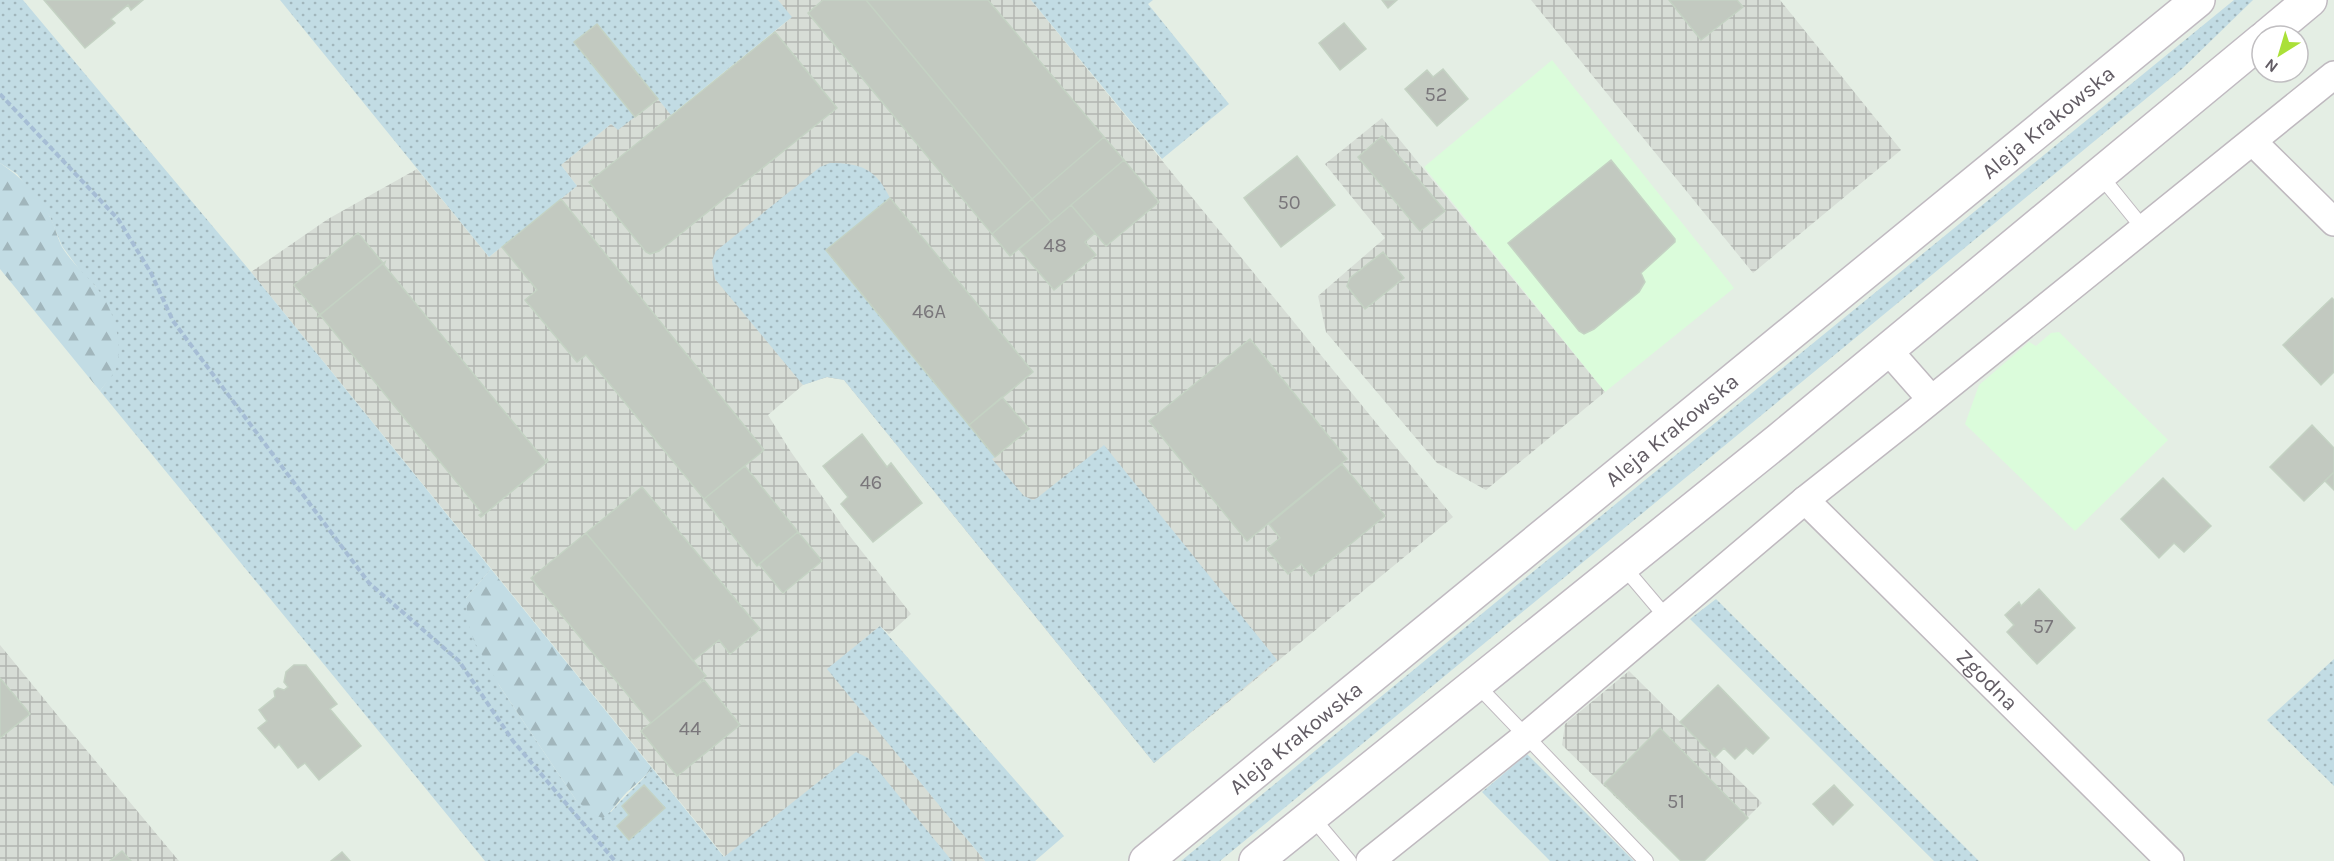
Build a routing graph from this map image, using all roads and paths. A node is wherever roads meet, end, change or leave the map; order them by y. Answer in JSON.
{"nodes":[{"id":1,"x":2198,"y":0,"type":"edge"},
{"id":2,"x":2310,"y":0,"type":"edge"},
{"id":3,"x":2281,"y":24,"type":"edge"},
{"id":4,"x":2250,"y":50,"type":"edge"},
{"id":5,"x":2334,"y":75,"type":"edge"},
{"id":6,"x":0,"y":94,"type":"edge"},
{"id":7,"x":2253,"y":142,"type":"junction"},
{"id":8,"x":2100,"y":175,"type":"junction"},
{"id":9,"x":2334,"y":222,"type":"edge"},
{"id":10,"x":2144,"y":228,"type":"junction"},
{"id":11,"x":1887,"y":349,"type":"junction"},
{"id":12,"x":1931,"y":399,"type":"junction"},
{"id":13,"x":1805,"y":500,"type":"junction"},
{"id":14,"x":1622,"y":565,"type":"junction"},
{"id":15,"x":1668,"y":618,"type":"junction"},
{"id":16,"x":1476,"y":684,"type":"junction"},
{"id":17,"x":1525,"y":737,"type":"junction"},
{"id":18,"x":1311,"y":816,"type":"junction"},
{"id":19,"x":615,"y":861,"type":"edge"},
{"id":20,"x":1146,"y":861,"type":"edge"},
{"id":21,"x":1256,"y":861,"type":"edge"},
{"id":22,"x":1349,"y":861,"type":"edge"},
{"id":23,"x":1371,"y":861,"type":"edge"},
{"id":24,"x":1646,"y":861,"type":"edge"},
{"id":25,"x":2170,"y":861,"type":"edge"}],
"edges":[{"from":1,"to":20,"type":"main road","name":"Aleja Krakowska"},
{"from":2,"to":3,"type":"main road"},
{"from":4,"to":8,"type":"main road"},
{"from":5,"to":7,"type":"street"},
{"from":6,"to":19,"type":"path"},
{"from":7,"to":9,"type":"street"},
{"from":7,"to":10,"type":"street"},
{"from":8,"to":10,"type":"lane"},
{"from":8,"to":11,"type":"main road"},
{"from":10,"to":12,"type":"street"},
{"from":11,"to":12,"type":"street"},
{"from":11,"to":14,"type":"main road"},
{"from":12,"to":13,"type":"street"},
{"from":13,"to":15,"type":"street"},
{"from":13,"to":25,"type":"street","name":"Zgodna"},
{"from":14,"to":15,"type":"lane"},
{"from":14,"to":16,"type":"main road"},
{"from":15,"to":17,"type":"street"},
{"from":16,"to":17,"type":"lane"},
{"from":16,"to":18,"type":"main road"},
{"from":17,"to":23,"type":"street"},
{"from":17,"to":24,"type":"lane"},
{"from":18,"to":21,"type":"main road"},
{"from":18,"to":22,"type":"lane"}]}
